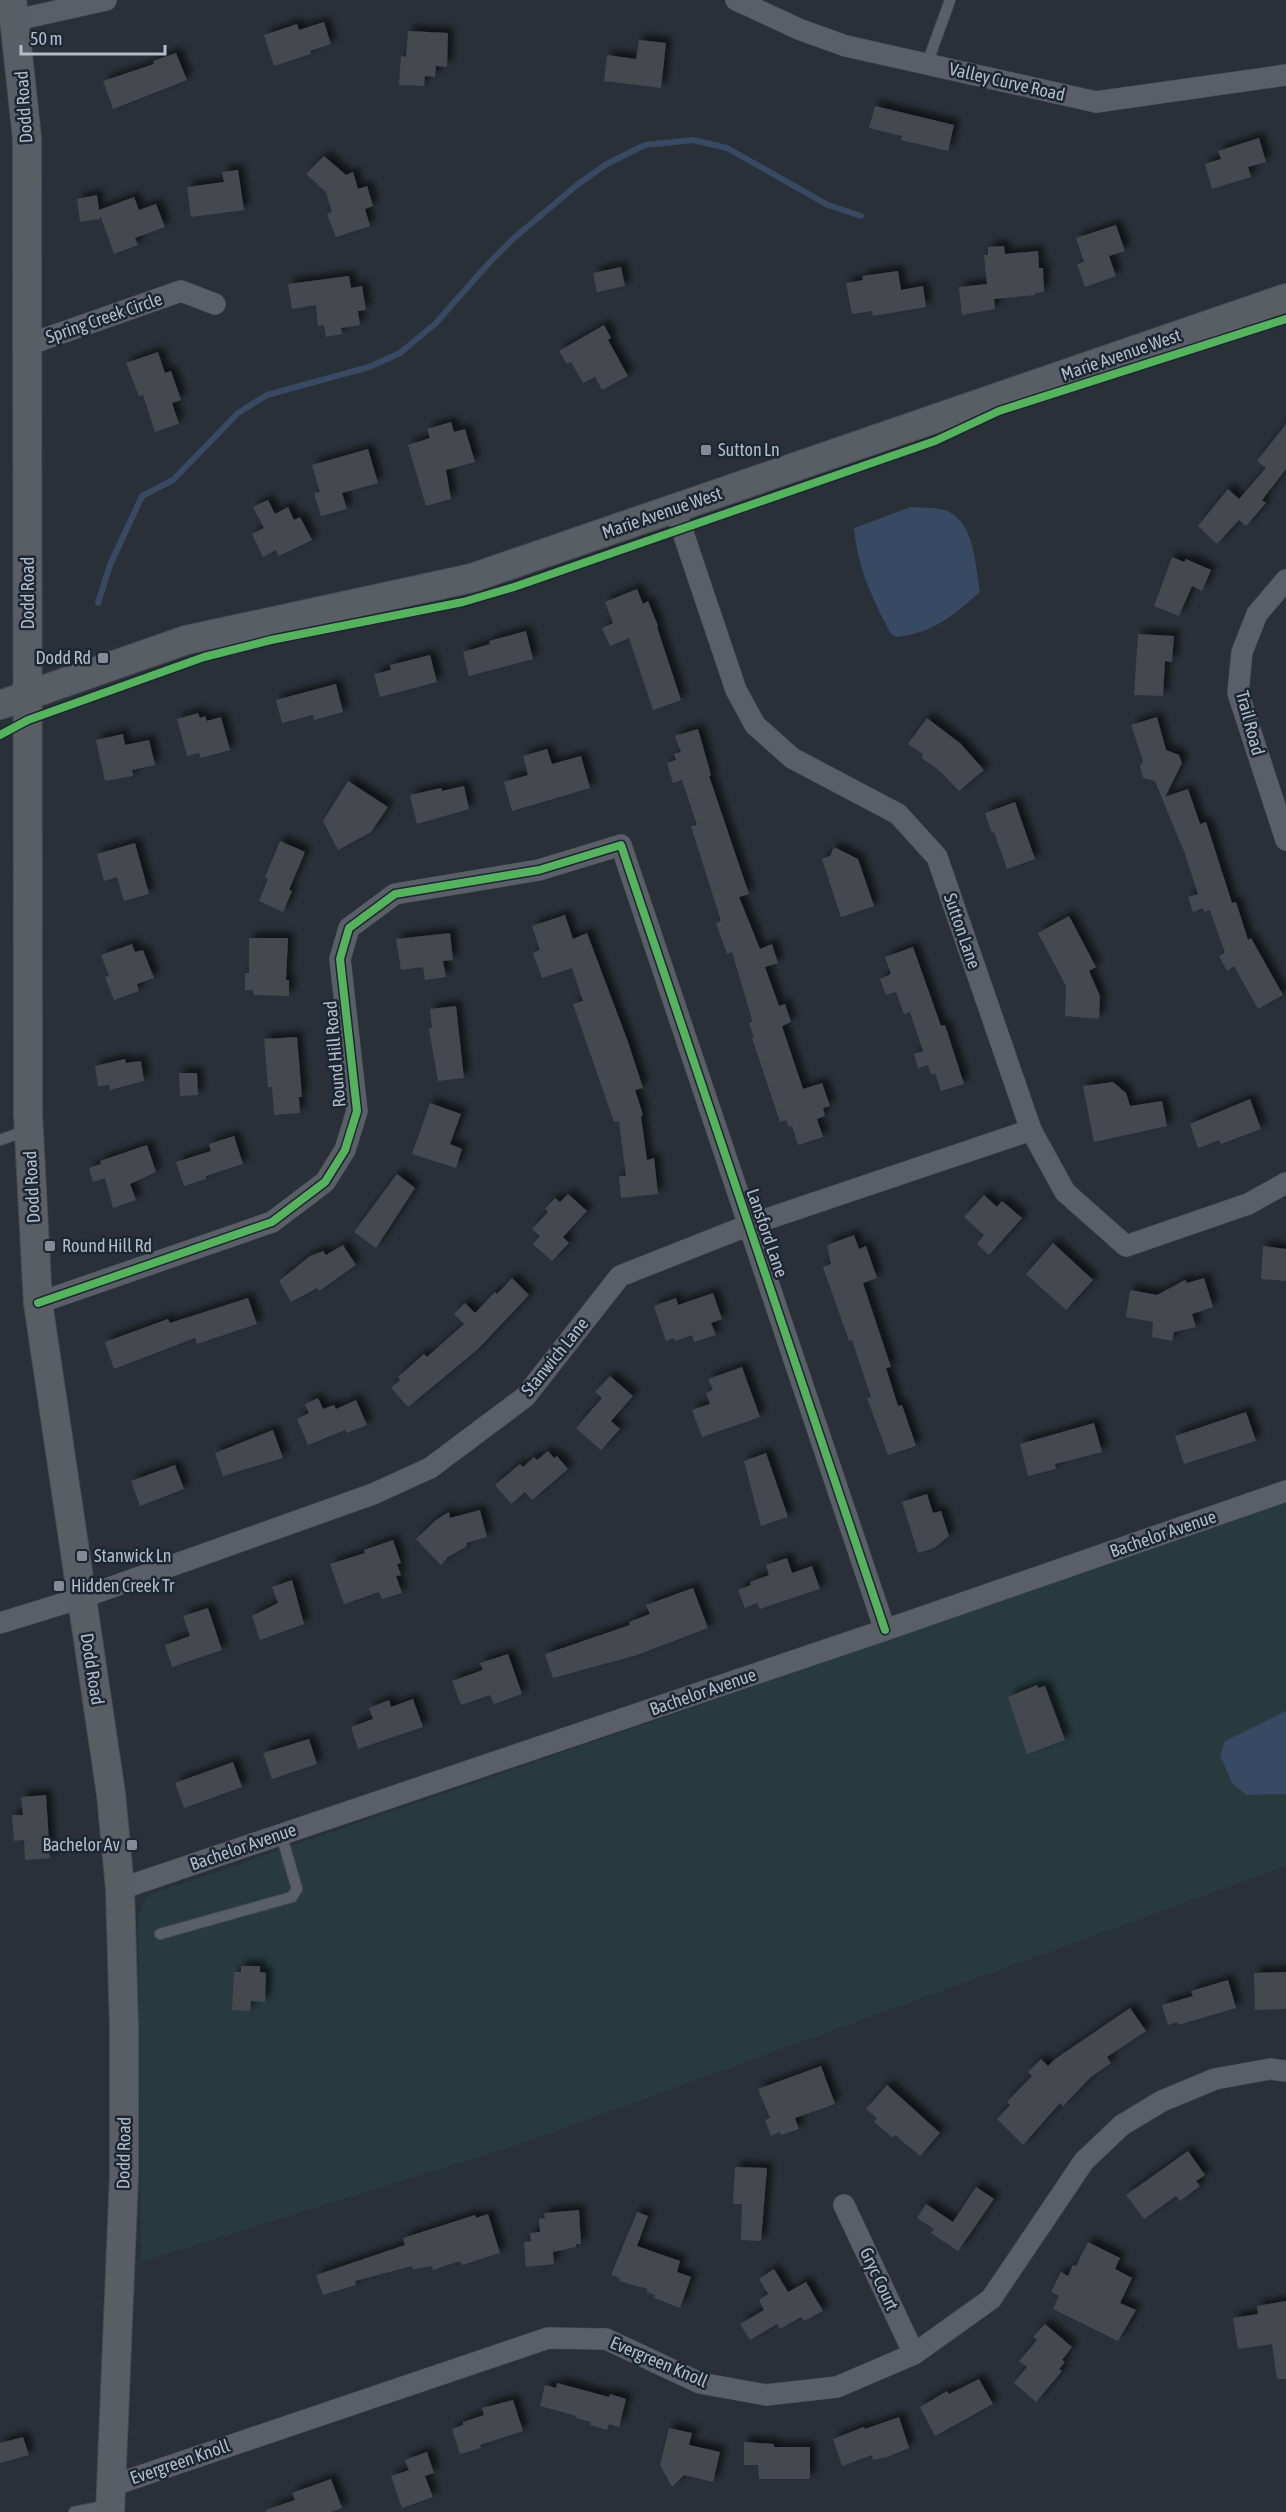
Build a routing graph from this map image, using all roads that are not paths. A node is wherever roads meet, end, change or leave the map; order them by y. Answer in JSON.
{"nodes":[{"id":1,"x":106,"y":0,"type":"edge"},
{"id":2,"x":950,"y":0,"type":"edge"},
{"id":3,"x":740,"y":1,"type":"edge"},
{"id":4,"x":14,"y":10,"type":"edge"},
{"id":5,"x":927,"y":64,"type":"junction"},
{"id":6,"x":10,"y":68,"type":"edge"},
{"id":7,"x":1286,"y":75,"type":"edge"},
{"id":8,"x":1286,"y":298,"type":"edge"},
{"id":9,"x":215,"y":304,"type":"dead end"},
{"id":10,"x":27,"y":345,"type":"junction"},
{"id":11,"x":675,"y":509,"type":"junction"},
{"id":12,"x":1286,"y":580,"type":"edge"},
{"id":13,"x":28,"y":695,"type":"junction"},
{"id":14,"x":0,"y":705,"type":"edge"},
{"id":15,"x":1286,"y":840,"type":"edge"},
{"id":16,"x":621,"y":845,"type":"joint"},
{"id":17,"x":28,"y":1130,"type":"junction"},
{"id":18,"x":1031,"y":1130,"type":"junction"},
{"id":19,"x":0,"y":1140,"type":"edge"},
{"id":20,"x":1286,"y":1183,"type":"edge"},
{"id":21,"x":749,"y":1225,"type":"junction"},
{"id":22,"x":38,"y":1303,"type":"junction"},
{"id":23,"x":1286,"y":1491,"type":"edge"},
{"id":24,"x":81,"y":1598,"type":"junction"},
{"id":25,"x":0,"y":1623,"type":"edge"},
{"id":26,"x":885,"y":1630,"type":"junction"},
{"id":27,"x":281,"y":1834,"type":"junction"},
{"id":28,"x":120,"y":1889,"type":"junction"},
{"id":29,"x":160,"y":1934,"type":"dead end"},
{"id":30,"x":1286,"y":2071,"type":"edge"},
{"id":31,"x":844,"y":2205,"type":"dead end"},
{"id":32,"x":914,"y":2354,"type":"junction"},
{"id":33,"x":111,"y":2501,"type":"edge"},
{"id":34,"x":74,"y":2512,"type":"edge"}],
"edges":[{"from":1,"to":4,"type":"street"},
{"from":2,"to":5,"type":"lane"},
{"from":3,"to":5,"type":"street","name":"Valley Curve Road"},
{"from":4,"to":6,"type":"main road","name":"Dodd Road"},
{"from":5,"to":7,"type":"street","name":"Valley Curve Road"},
{"from":6,"to":10,"type":"main road","name":"Dodd Road"},
{"from":8,"to":11,"type":"main road","name":"Marie Avenue West"},
{"from":9,"to":10,"type":"street","name":"Spring Creek Circle"},
{"from":10,"to":13,"type":"main road","name":"Dodd Road"},
{"from":11,"to":13,"type":"main road","name":"Marie Avenue West"},
{"from":11,"to":18,"type":"street","name":"Sutton Lane"},
{"from":12,"to":15,"type":"street","name":"Trail Road"},
{"from":13,"to":14,"type":"main road","name":"Marie Avenue West"},
{"from":13,"to":17,"type":"main road","name":"Dodd Road"},
{"from":16,"to":21,"type":"street","name":"Lansford Lane"},
{"from":16,"to":22,"type":"street","name":"Round Hill Road"},
{"from":17,"to":19,"type":"lane"},
{"from":17,"to":22,"type":"main road","name":"Dodd Road"},
{"from":18,"to":20,"type":"street","name":"Sutton Lane"},
{"from":18,"to":21,"type":"street","name":"Stanwich Lane"},
{"from":21,"to":24,"type":"street","name":"Stanwich Lane"},
{"from":21,"to":26,"type":"street","name":"Lansford Lane"},
{"from":22,"to":24,"type":"main road","name":"Dodd Road"},
{"from":23,"to":26,"type":"street","name":"Bachelor Avenue"},
{"from":24,"to":25,"type":"street","name":"Stanwich Lane"},
{"from":24,"to":28,"type":"main road","name":"Dodd Road"},
{"from":26,"to":27,"type":"street","name":"Bachelor Avenue"},
{"from":27,"to":28,"type":"street","name":"Bachelor Avenue"},
{"from":27,"to":29,"type":"lane"},
{"from":28,"to":33,"type":"main road","name":"Dodd Road"},
{"from":30,"to":32,"type":"street","name":"Evergreen Knoll"},
{"from":31,"to":32,"type":"street","name":"Gryc Court"},
{"from":32,"to":33,"type":"street","name":"Evergreen Knoll"},
{"from":33,"to":34,"type":"lane"}]}
